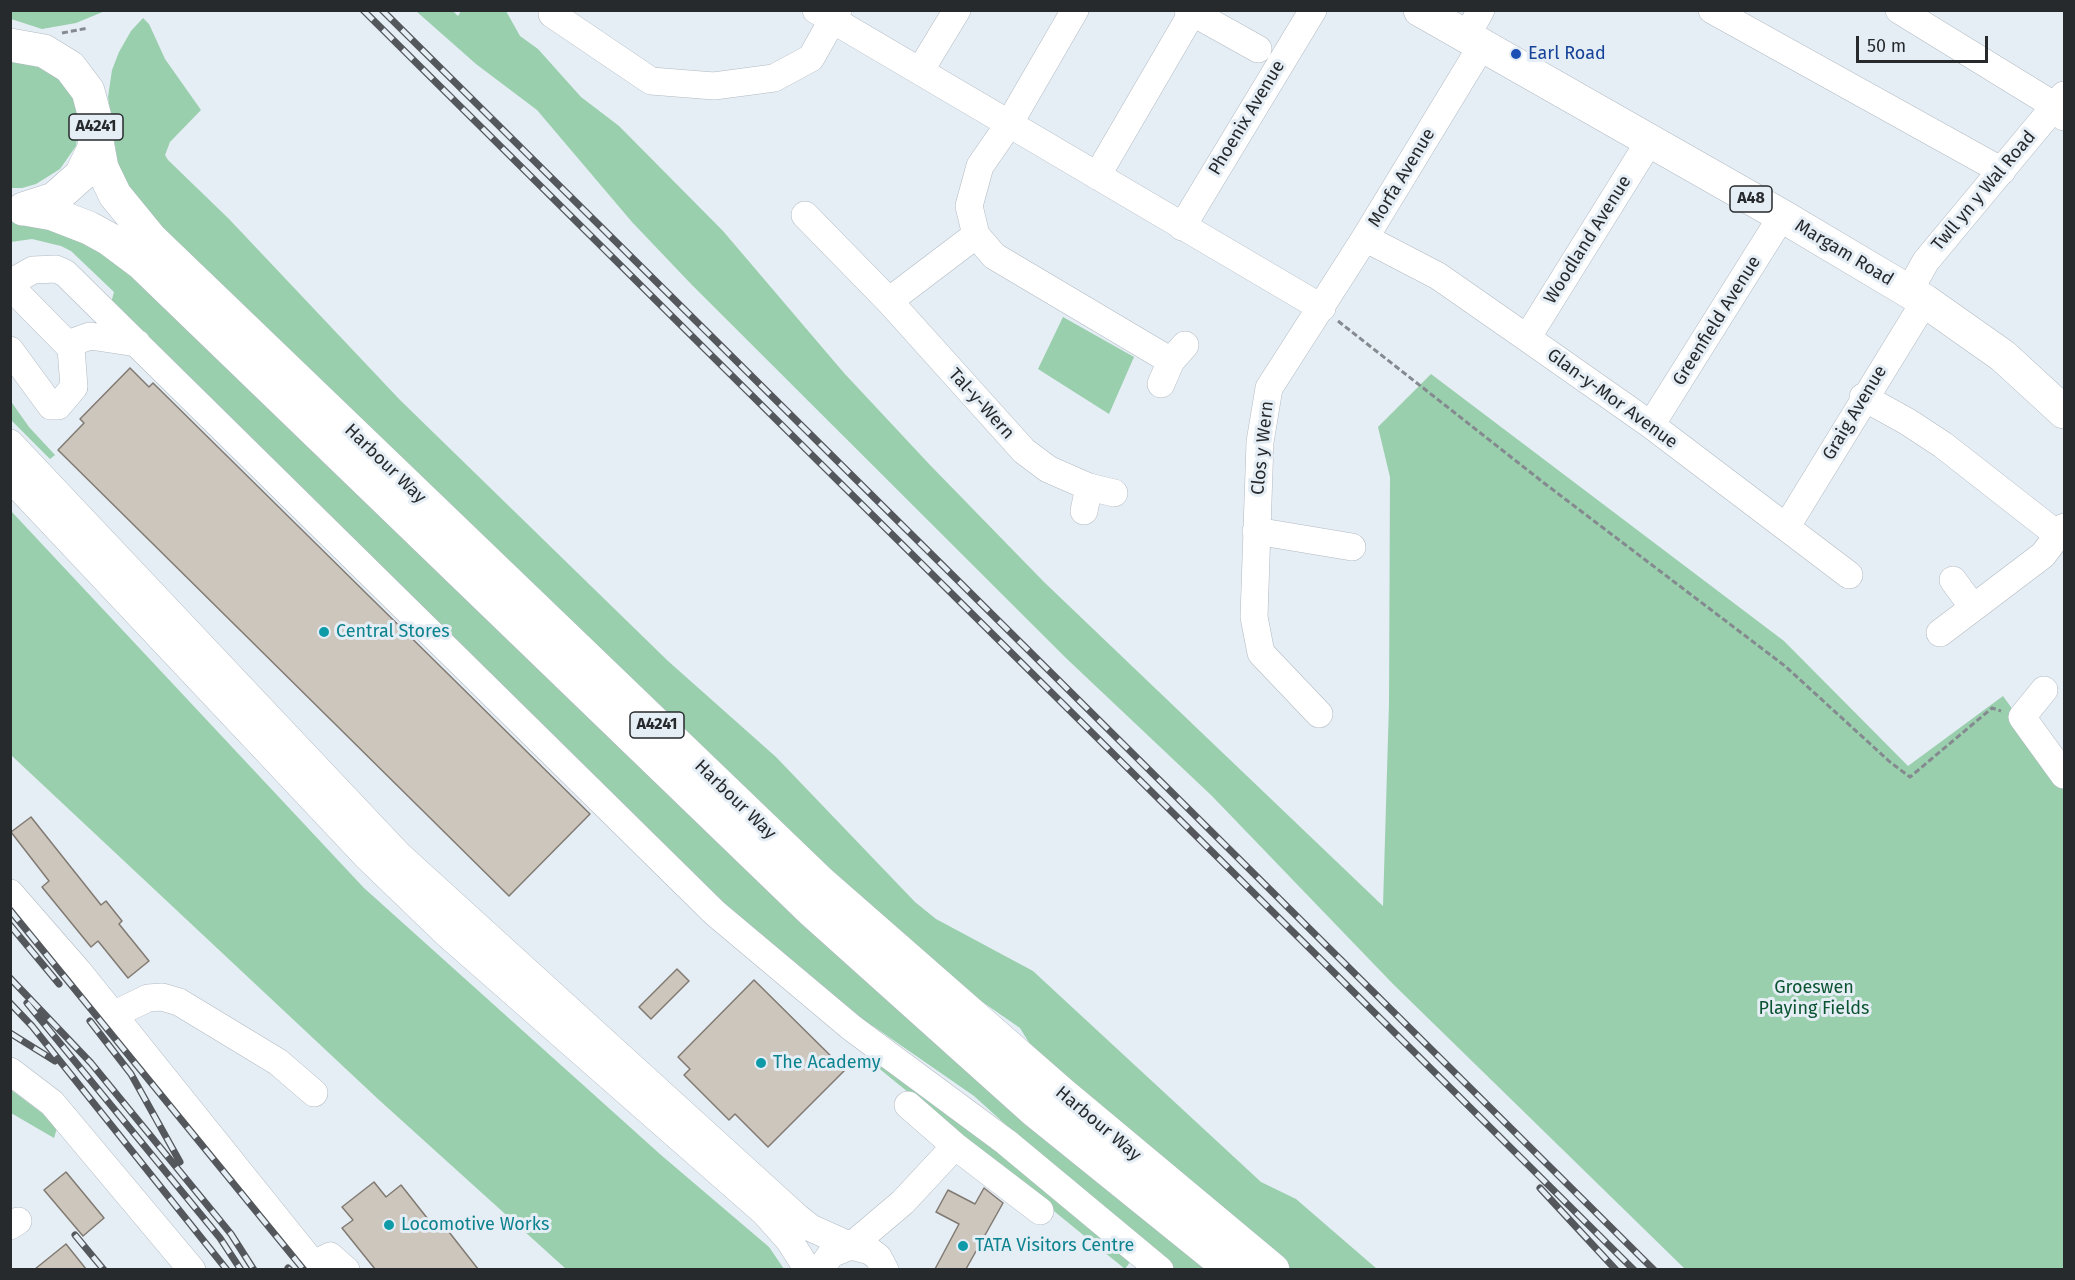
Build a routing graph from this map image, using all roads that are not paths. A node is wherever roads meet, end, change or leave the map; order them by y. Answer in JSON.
{"nodes":[{"id":1,"x":957,"y":10,"type":"edge"},
{"id":2,"x":1075,"y":10,"type":"edge"},
{"id":3,"x":1313,"y":10,"type":"edge"},
{"id":4,"x":1420,"y":10,"type":"edge"},
{"id":5,"x":1712,"y":10,"type":"edge"},
{"id":6,"x":1899,"y":10,"type":"edge"},
{"id":7,"x":1190,"y":12,"type":"edge"},
{"id":8,"x":829,"y":14,"type":"edge"},
{"id":9,"x":548,"y":17,"type":"edge"},
{"id":10,"x":1476,"y":31,"type":"edge"},
{"id":11,"x":17,"y":44,"type":"edge"},
{"id":12,"x":1258,"y":49,"type":"dead end"},
{"id":13,"x":920,"y":71,"type":"junction"},
{"id":14,"x":2061,"y":106,"type":"edge"},
{"id":15,"x":1010,"y":124,"type":"junction"},
{"id":16,"x":96,"y":136,"type":"junction"},
{"id":17,"x":1648,"y":142,"type":"junction"},
{"id":18,"x":2002,"y":171,"type":"junction"},
{"id":19,"x":1097,"y":176,"type":"junction"},
{"id":20,"x":18,"y":209,"type":"edge"},
{"id":21,"x":1782,"y":216,"type":"junction"},
{"id":22,"x":1182,"y":227,"type":"junction"},
{"id":23,"x":810,"y":230,"type":"dead end"},
{"id":24,"x":976,"y":235,"type":"junction"},
{"id":25,"x":1365,"y":238,"type":"junction"},
{"id":26,"x":10,"y":284,"type":"edge"},
{"id":27,"x":1917,"y":296,"type":"junction"},
{"id":28,"x":889,"y":302,"type":"junction"},
{"id":29,"x":1322,"y":308,"type":"junction"},
{"id":30,"x":1527,"y":338,"type":"junction"},
{"id":31,"x":137,"y":344,"type":"junction"},
{"id":32,"x":71,"y":348,"type":"junction"},
{"id":33,"x":10,"y":350,"type":"edge"},
{"id":34,"x":1172,"y":363,"type":"dead end"},
{"id":35,"x":1863,"y":397,"type":"junction"},
{"id":36,"x":2064,"y":412,"type":"edge"},
{"id":37,"x":1651,"y":425,"type":"junction"},
{"id":38,"x":10,"y":443,"type":"edge"},
{"id":39,"x":10,"y":478,"type":"edge"},
{"id":40,"x":1095,"y":497,"type":"dead end"},
{"id":41,"x":1787,"y":526,"type":"junction"},
{"id":42,"x":1256,"y":531,"type":"junction"},
{"id":43,"x":2061,"y":531,"type":"edge"},
{"id":44,"x":1336,"y":551,"type":"dead end"},
{"id":45,"x":1849,"y":574,"type":"dead end"},
{"id":46,"x":1953,"y":580,"type":"dead end"},
{"id":47,"x":1972,"y":606,"type":"junction"},
{"id":48,"x":1940,"y":633,"type":"dead end"},
{"id":49,"x":2044,"y":690,"type":"dead end"},
{"id":50,"x":1304,"y":710,"type":"dead end"},
{"id":51,"x":2064,"y":776,"type":"edge"},
{"id":52,"x":10,"y":893,"type":"edge"},
{"id":53,"x":113,"y":1015,"type":"junction"},
{"id":54,"x":10,"y":1071,"type":"edge"},
{"id":55,"x":314,"y":1093,"type":"dead end"},
{"id":56,"x":908,"y":1105,"type":"dead end"},
{"id":57,"x":955,"y":1146,"type":"junction"},
{"id":58,"x":903,"y":1202,"type":"junction"},
{"id":59,"x":1040,"y":1211,"type":"dead end"},
{"id":60,"x":851,"y":1246,"type":"junction"},
{"id":61,"x":316,"y":1267,"type":"edge"},
{"id":62,"x":192,"y":1269,"type":"edge"},
{"id":63,"x":346,"y":1269,"type":"edge"},
{"id":64,"x":808,"y":1269,"type":"edge"},
{"id":65,"x":820,"y":1269,"type":"edge"},
{"id":66,"x":886,"y":1269,"type":"edge"},
{"id":67,"x":1160,"y":1269,"type":"edge"},
{"id":68,"x":1232,"y":1269,"type":"edge"},
{"id":69,"x":1273,"y":1269,"type":"edge"}],
"edges":[{"from":1,"to":13,"type":"street"},
{"from":2,"to":15,"type":"street"},
{"from":3,"to":22,"type":"street","name":"Phoenix Avenue"},
{"from":4,"to":10,"type":"main road","name":"Margam Road","number":"A48"},
{"from":5,"to":18,"type":"street"},
{"from":6,"to":14,"type":"street"},
{"from":7,"to":12,"type":"street"},
{"from":7,"to":19,"type":"street"},
{"from":8,"to":9,"type":"street"},
{"from":8,"to":13,"type":"street"},
{"from":10,"to":17,"type":"main road","name":"Margam Road","number":"A48"},
{"from":10,"to":25,"type":"street","name":"Morfa Avenue"},
{"from":11,"to":16,"type":"main road","number":"A4241"},
{"from":13,"to":15,"type":"street"},
{"from":14,"to":18,"type":"street","name":"Twll yn y Wal Road"},
{"from":15,"to":19,"type":"street"},
{"from":15,"to":24,"type":"street"},
{"from":16,"to":20,"type":"main road","number":"A4241"},
{"from":16,"to":69,"type":"main road","name":"Harbour Way","number":"A4241"},
{"from":17,"to":21,"type":"main road","name":"Margam Road","number":"A48"},
{"from":17,"to":30,"type":"street","name":"Woodland Avenue"},
{"from":18,"to":27,"type":"street","name":"Twll yn y Wal Road"},
{"from":19,"to":22,"type":"street"},
{"from":20,"to":68,"type":"main road","name":"Harbour Way","number":"A4241"},
{"from":21,"to":27,"type":"main road","name":"Margam Road","number":"A48"},
{"from":21,"to":37,"type":"street","name":"Greenfield Avenue"},
{"from":22,"to":29,"type":"street"},
{"from":23,"to":28,"type":"street","name":"Tal-y-Wern"},
{"from":24,"to":28,"type":"street"},
{"from":24,"to":34,"type":"street"},
{"from":25,"to":29,"type":"street","name":"Morfa Avenue"},
{"from":25,"to":30,"type":"street","name":"Glan-y-Mor Avenue"},
{"from":26,"to":31,"type":"street"},
{"from":26,"to":32,"type":"street"},
{"from":27,"to":35,"type":"street","name":"Graig Avenue"},
{"from":27,"to":36,"type":"main road","name":"Margam Road","number":"A48"},
{"from":28,"to":40,"type":"street","name":"Tal-y-Wern"},
{"from":29,"to":42,"type":"street","name":"Clos y Wern"},
{"from":30,"to":37,"type":"street","name":"Glan-y-Mor Avenue"},
{"from":31,"to":32,"type":"street"},
{"from":31,"to":67,"type":"street"},
{"from":32,"to":33,"type":"street"},
{"from":35,"to":41,"type":"street","name":"Graig Avenue"},
{"from":35,"to":43,"type":"street"},
{"from":37,"to":41,"type":"street","name":"Glan-y-Mor Avenue"},
{"from":38,"to":60,"type":"street"},
{"from":39,"to":64,"type":"street"},
{"from":41,"to":45,"type":"street","name":"Glan-y-Mor Avenue"},
{"from":42,"to":44,"type":"street"},
{"from":42,"to":50,"type":"street","name":"Clos y Wern"},
{"from":43,"to":47,"type":"street"},
{"from":46,"to":47,"type":"street"},
{"from":47,"to":48,"type":"street"},
{"from":49,"to":51,"type":"street"},
{"from":52,"to":53,"type":"street"},
{"from":53,"to":55,"type":"street"},
{"from":53,"to":61,"type":"street"},
{"from":54,"to":62,"type":"street"},
{"from":56,"to":57,"type":"street"},
{"from":57,"to":58,"type":"street"},
{"from":57,"to":59,"type":"street"},
{"from":58,"to":60,"type":"street"},
{"from":58,"to":66,"type":"street"},
{"from":60,"to":65,"type":"street"},
{"from":60,"to":66,"type":"street"},
{"from":61,"to":63,"type":"street"}]}
